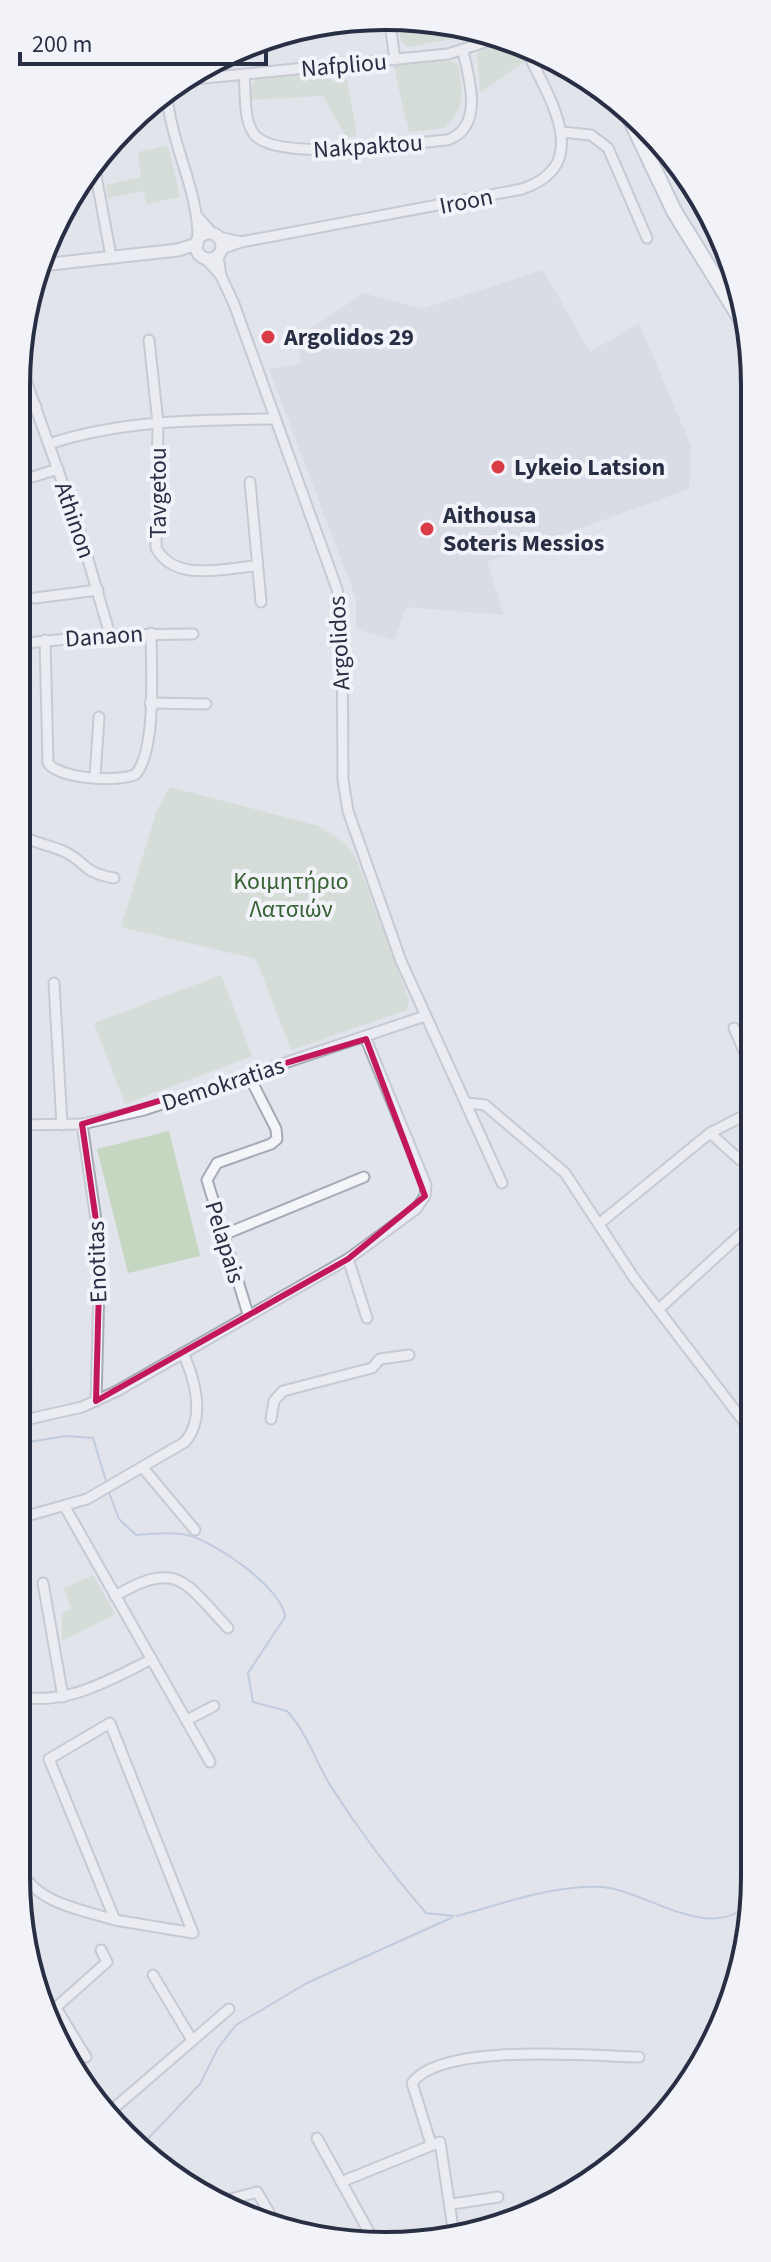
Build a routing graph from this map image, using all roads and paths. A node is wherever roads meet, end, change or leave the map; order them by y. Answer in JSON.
{"nodes":[{"id":1,"x":391,"y":30,"type":"edge"},
{"id":2,"x":484,"y":44,"type":"edge"},
{"id":3,"x":463,"y":52,"type":"junction"},
{"id":4,"x":395,"y":60,"type":"junction"},
{"id":5,"x":531,"y":61,"type":"edge"},
{"id":6,"x":244,"y":74,"type":"junction"},
{"id":7,"x":209,"y":78,"type":"edge"},
{"id":8,"x":169,"y":103,"type":"edge"},
{"id":9,"x":562,"y":132,"type":"junction"},
{"id":10,"x":638,"y":135,"type":"edge"},
{"id":11,"x":655,"y":154,"type":"edge"},
{"id":12,"x":96,"y":179,"type":"edge"},
{"id":13,"x":198,"y":217,"type":"junction"},
{"id":14,"x":647,"y":238,"type":"dead end"},
{"id":15,"x":209,"y":246,"type":"junction"},
{"id":16,"x":111,"y":256,"type":"junction"},
{"id":17,"x":52,"y":264,"type":"edge"},
{"id":18,"x":717,"y":282,"type":"junction"},
{"id":19,"x":732,"y":305,"type":"edge"},
{"id":20,"x":149,"y":340,"type":"dead end"},
{"id":21,"x":30,"y":390,"type":"edge"},
{"id":22,"x":36,"y":406,"type":"junction"},
{"id":23,"x":30,"y":407,"type":"edge"},
{"id":24,"x":275,"y":419,"type":"junction"},
{"id":25,"x":158,"y":423,"type":"junction"},
{"id":26,"x":49,"y":444,"type":"junction"},
{"id":27,"x":58,"y":469,"type":"junction"},
{"id":28,"x":30,"y":478,"type":"edge"},
{"id":29,"x":250,"y":482,"type":"dead end"},
{"id":30,"x":257,"y":566,"type":"junction"},
{"id":31,"x":98,"y":590,"type":"junction"},
{"id":32,"x":35,"y":598,"type":"dead end"},
{"id":33,"x":261,"y":602,"type":"dead end"},
{"id":34,"x":151,"y":633,"type":"junction"},
{"id":35,"x":193,"y":634,"type":"dead end"},
{"id":36,"x":110,"y":635,"type":"junction"},
{"id":37,"x":45,"y":640,"type":"junction"},
{"id":38,"x":30,"y":642,"type":"edge"},
{"id":39,"x":150,"y":703,"type":"junction"},
{"id":40,"x":206,"y":704,"type":"dead end"},
{"id":41,"x":99,"y":717,"type":"dead end"},
{"id":42,"x":95,"y":777,"type":"junction"},
{"id":43,"x":30,"y":843,"type":"edge"},
{"id":44,"x":114,"y":878,"type":"dead end"},
{"id":45,"x":54,"y":983,"type":"dead end"},
{"id":46,"x":425,"y":1016,"type":"junction"},
{"id":47,"x":734,"y":1028,"type":"dead end"},
{"id":48,"x":366,"y":1039,"type":"junction"},
{"id":49,"x":741,"y":1044,"type":"edge"},
{"id":50,"x":249,"y":1076,"type":"junction"},
{"id":51,"x":468,"y":1103,"type":"junction"},
{"id":52,"x":741,"y":1117,"type":"edge"},
{"id":53,"x":82,"y":1124,"type":"junction"},
{"id":54,"x":30,"y":1125,"type":"edge"},
{"id":55,"x":62,"y":1125,"type":"junction"},
{"id":56,"x":710,"y":1133,"type":"junction"},
{"id":57,"x":740,"y":1160,"type":"dead end"},
{"id":58,"x":364,"y":1177,"type":"dead end"},
{"id":59,"x":502,"y":1183,"type":"dead end"},
{"id":60,"x":600,"y":1223,"type":"junction"},
{"id":61,"x":741,"y":1234,"type":"edge"},
{"id":62,"x":223,"y":1235,"type":"junction"},
{"id":63,"x":348,"y":1259,"type":"junction"},
{"id":64,"x":659,"y":1309,"type":"junction"},
{"id":65,"x":248,"y":1314,"type":"junction"},
{"id":66,"x":367,"y":1318,"type":"dead end"},
{"id":67,"x":183,"y":1353,"type":"junction"},
{"id":68,"x":409,"y":1355,"type":"dead end"},
{"id":69,"x":96,"y":1401,"type":"junction"},
{"id":70,"x":741,"y":1418,"type":"edge"},
{"id":71,"x":30,"y":1419,"type":"edge"},
{"id":72,"x":271,"y":1419,"type":"dead end"},
{"id":73,"x":143,"y":1468,"type":"junction"},
{"id":74,"x":65,"y":1507,"type":"junction"},
{"id":75,"x":30,"y":1516,"type":"edge"},
{"id":76,"x":195,"y":1530,"type":"dead end"},
{"id":77,"x":43,"y":1583,"type":"dead end"},
{"id":78,"x":115,"y":1596,"type":"junction"},
{"id":79,"x":228,"y":1628,"type":"dead end"},
{"id":80,"x":152,"y":1659,"type":"junction"},
{"id":81,"x":30,"y":1697,"type":"edge"},
{"id":82,"x":63,"y":1697,"type":"junction"},
{"id":83,"x":214,"y":1706,"type":"dead end"},
{"id":84,"x":187,"y":1720,"type":"junction"},
{"id":85,"x":210,"y":1762,"type":"dead end"},
{"id":86,"x":30,"y":1883,"type":"edge"},
{"id":87,"x":115,"y":1920,"type":"junction"},
{"id":88,"x":101,"y":1950,"type":"dead end"},
{"id":89,"x":153,"y":1975,"type":"dead end"},
{"id":90,"x":56,"y":2008,"type":"joint"},
{"id":91,"x":229,"y":2009,"type":"dead end"},
{"id":92,"x":192,"y":2040,"type":"junction"},
{"id":93,"x":86,"y":2057,"type":"dead end"},
{"id":94,"x":639,"y":2057,"type":"dead end"},
{"id":95,"x":115,"y":2107,"type":"edge"},
{"id":96,"x":317,"y":2138,"type":"dead end"},
{"id":97,"x":431,"y":2144,"type":"junction"},
{"id":98,"x":341,"y":2182,"type":"junction"},
{"id":99,"x":498,"y":2197,"type":"dead end"},
{"id":100,"x":234,"y":2198,"type":"edge"},
{"id":101,"x":452,"y":2204,"type":"junction"},
{"id":102,"x":269,"y":2212,"type":"edge"},
{"id":103,"x":453,"y":2225,"type":"edge"},
{"id":104,"x":369,"y":2231,"type":"edge"}],
"edges":[{"from":1,"to":4,"type":"street"},
{"from":2,"to":3,"type":"street","name":"Nafpliou"},
{"from":3,"to":4,"type":"street","name":"Nafpliou"},
{"from":3,"to":6,"type":"street","name":"Nakpaktou"},
{"from":4,"to":6,"type":"street","name":"Nafpliou"},
{"from":5,"to":9,"type":"street"},
{"from":6,"to":7,"type":"street","name":"Nafpliou"},
{"from":8,"to":13,"type":"street","name":"Argolidos"},
{"from":9,"to":14,"type":"street"},
{"from":9,"to":15,"type":"street","name":"Iroon"},
{"from":10,"to":18,"type":"main road"},
{"from":11,"to":18,"type":"main road"},
{"from":12,"to":16,"type":"street"},
{"from":13,"to":15,"type":"street","name":"Argolidos"},
{"from":13,"to":15,"type":"street","name":"Argolidos"},
{"from":15,"to":16,"type":"street","name":"Iroon"},
{"from":15,"to":24,"type":"street","name":"Argolidos"},
{"from":16,"to":17,"type":"street","name":"Iroon"},
{"from":18,"to":19,"type":"main road"},
{"from":20,"to":25,"type":"street"},
{"from":21,"to":22,"type":"street","name":"Athinon"},
{"from":22,"to":23,"type":"street"},
{"from":22,"to":26,"type":"street","name":"Athinon"},
{"from":24,"to":25,"type":"street"},
{"from":24,"to":46,"type":"street","name":"Argolidos"},
{"from":25,"to":26,"type":"street"},
{"from":25,"to":30,"type":"street","name":"Tavgetou"},
{"from":26,"to":27,"type":"street","name":"Athinon"},
{"from":27,"to":28,"type":"street"},
{"from":27,"to":31,"type":"street","name":"Athinon"},
{"from":29,"to":30,"type":"street"},
{"from":30,"to":33,"type":"street"},
{"from":31,"to":32,"type":"street"},
{"from":31,"to":36,"type":"street","name":"Athinon"},
{"from":34,"to":35,"type":"street","name":"Danaon"},
{"from":34,"to":36,"type":"street","name":"Danaon"},
{"from":34,"to":39,"type":"street"},
{"from":36,"to":37,"type":"street","name":"Danaon"},
{"from":37,"to":38,"type":"street","name":"Danaon"},
{"from":37,"to":42,"type":"street"},
{"from":39,"to":40,"type":"street"},
{"from":39,"to":42,"type":"street"},
{"from":41,"to":42,"type":"street"},
{"from":43,"to":44,"type":"street"},
{"from":45,"to":55,"type":"street"},
{"from":46,"to":48,"type":"street","name":"Demokratias"},
{"from":46,"to":51,"type":"street","name":"Argolidos"},
{"from":47,"to":49,"type":"street"},
{"from":48,"to":50,"type":"street","name":"Demokratias"},
{"from":48,"to":63,"type":"street"},
{"from":50,"to":53,"type":"street","name":"Demokratias"},
{"from":50,"to":62,"type":"street","name":"Pelapais"},
{"from":51,"to":59,"type":"street","name":"Argolidos"},
{"from":51,"to":60,"type":"street"},
{"from":52,"to":56,"type":"street"},
{"from":53,"to":55,"type":"street","name":"Demokratias"},
{"from":53,"to":69,"type":"street","name":"Enotitas"},
{"from":54,"to":55,"type":"street","name":"Demokratias"},
{"from":56,"to":57,"type":"street"},
{"from":56,"to":60,"type":"street"},
{"from":58,"to":62,"type":"street"},
{"from":60,"to":64,"type":"street"},
{"from":61,"to":64,"type":"street"},
{"from":62,"to":65,"type":"street","name":"Pelapais"},
{"from":63,"to":65,"type":"street"},
{"from":63,"to":66,"type":"street"},
{"from":64,"to":70,"type":"street"},
{"from":65,"to":67,"type":"street"},
{"from":67,"to":69,"type":"street"},
{"from":67,"to":73,"type":"street"},
{"from":68,"to":72,"type":"street"},
{"from":69,"to":71,"type":"street"},
{"from":73,"to":74,"type":"street"},
{"from":73,"to":76,"type":"street"},
{"from":74,"to":75,"type":"street"},
{"from":74,"to":78,"type":"street"},
{"from":77,"to":82,"type":"street"},
{"from":78,"to":79,"type":"street"},
{"from":78,"to":80,"type":"street"},
{"from":80,"to":82,"type":"street"},
{"from":80,"to":84,"type":"street"},
{"from":81,"to":82,"type":"street"},
{"from":83,"to":84,"type":"street"},
{"from":84,"to":85,"type":"street"},
{"from":86,"to":87,"type":"street"},
{"from":87,"to":87,"type":"street"},
{"from":88,"to":90,"type":"street"},
{"from":89,"to":92,"type":"street"},
{"from":90,"to":93,"type":"street"},
{"from":91,"to":92,"type":"street"},
{"from":92,"to":95,"type":"street"},
{"from":94,"to":97,"type":"street"},
{"from":96,"to":98,"type":"street"},
{"from":97,"to":98,"type":"street"},
{"from":97,"to":101,"type":"street"},
{"from":98,"to":104,"type":"street"},
{"from":99,"to":101,"type":"street"},
{"from":100,"to":102,"type":"street"},
{"from":101,"to":103,"type":"street"}]}
